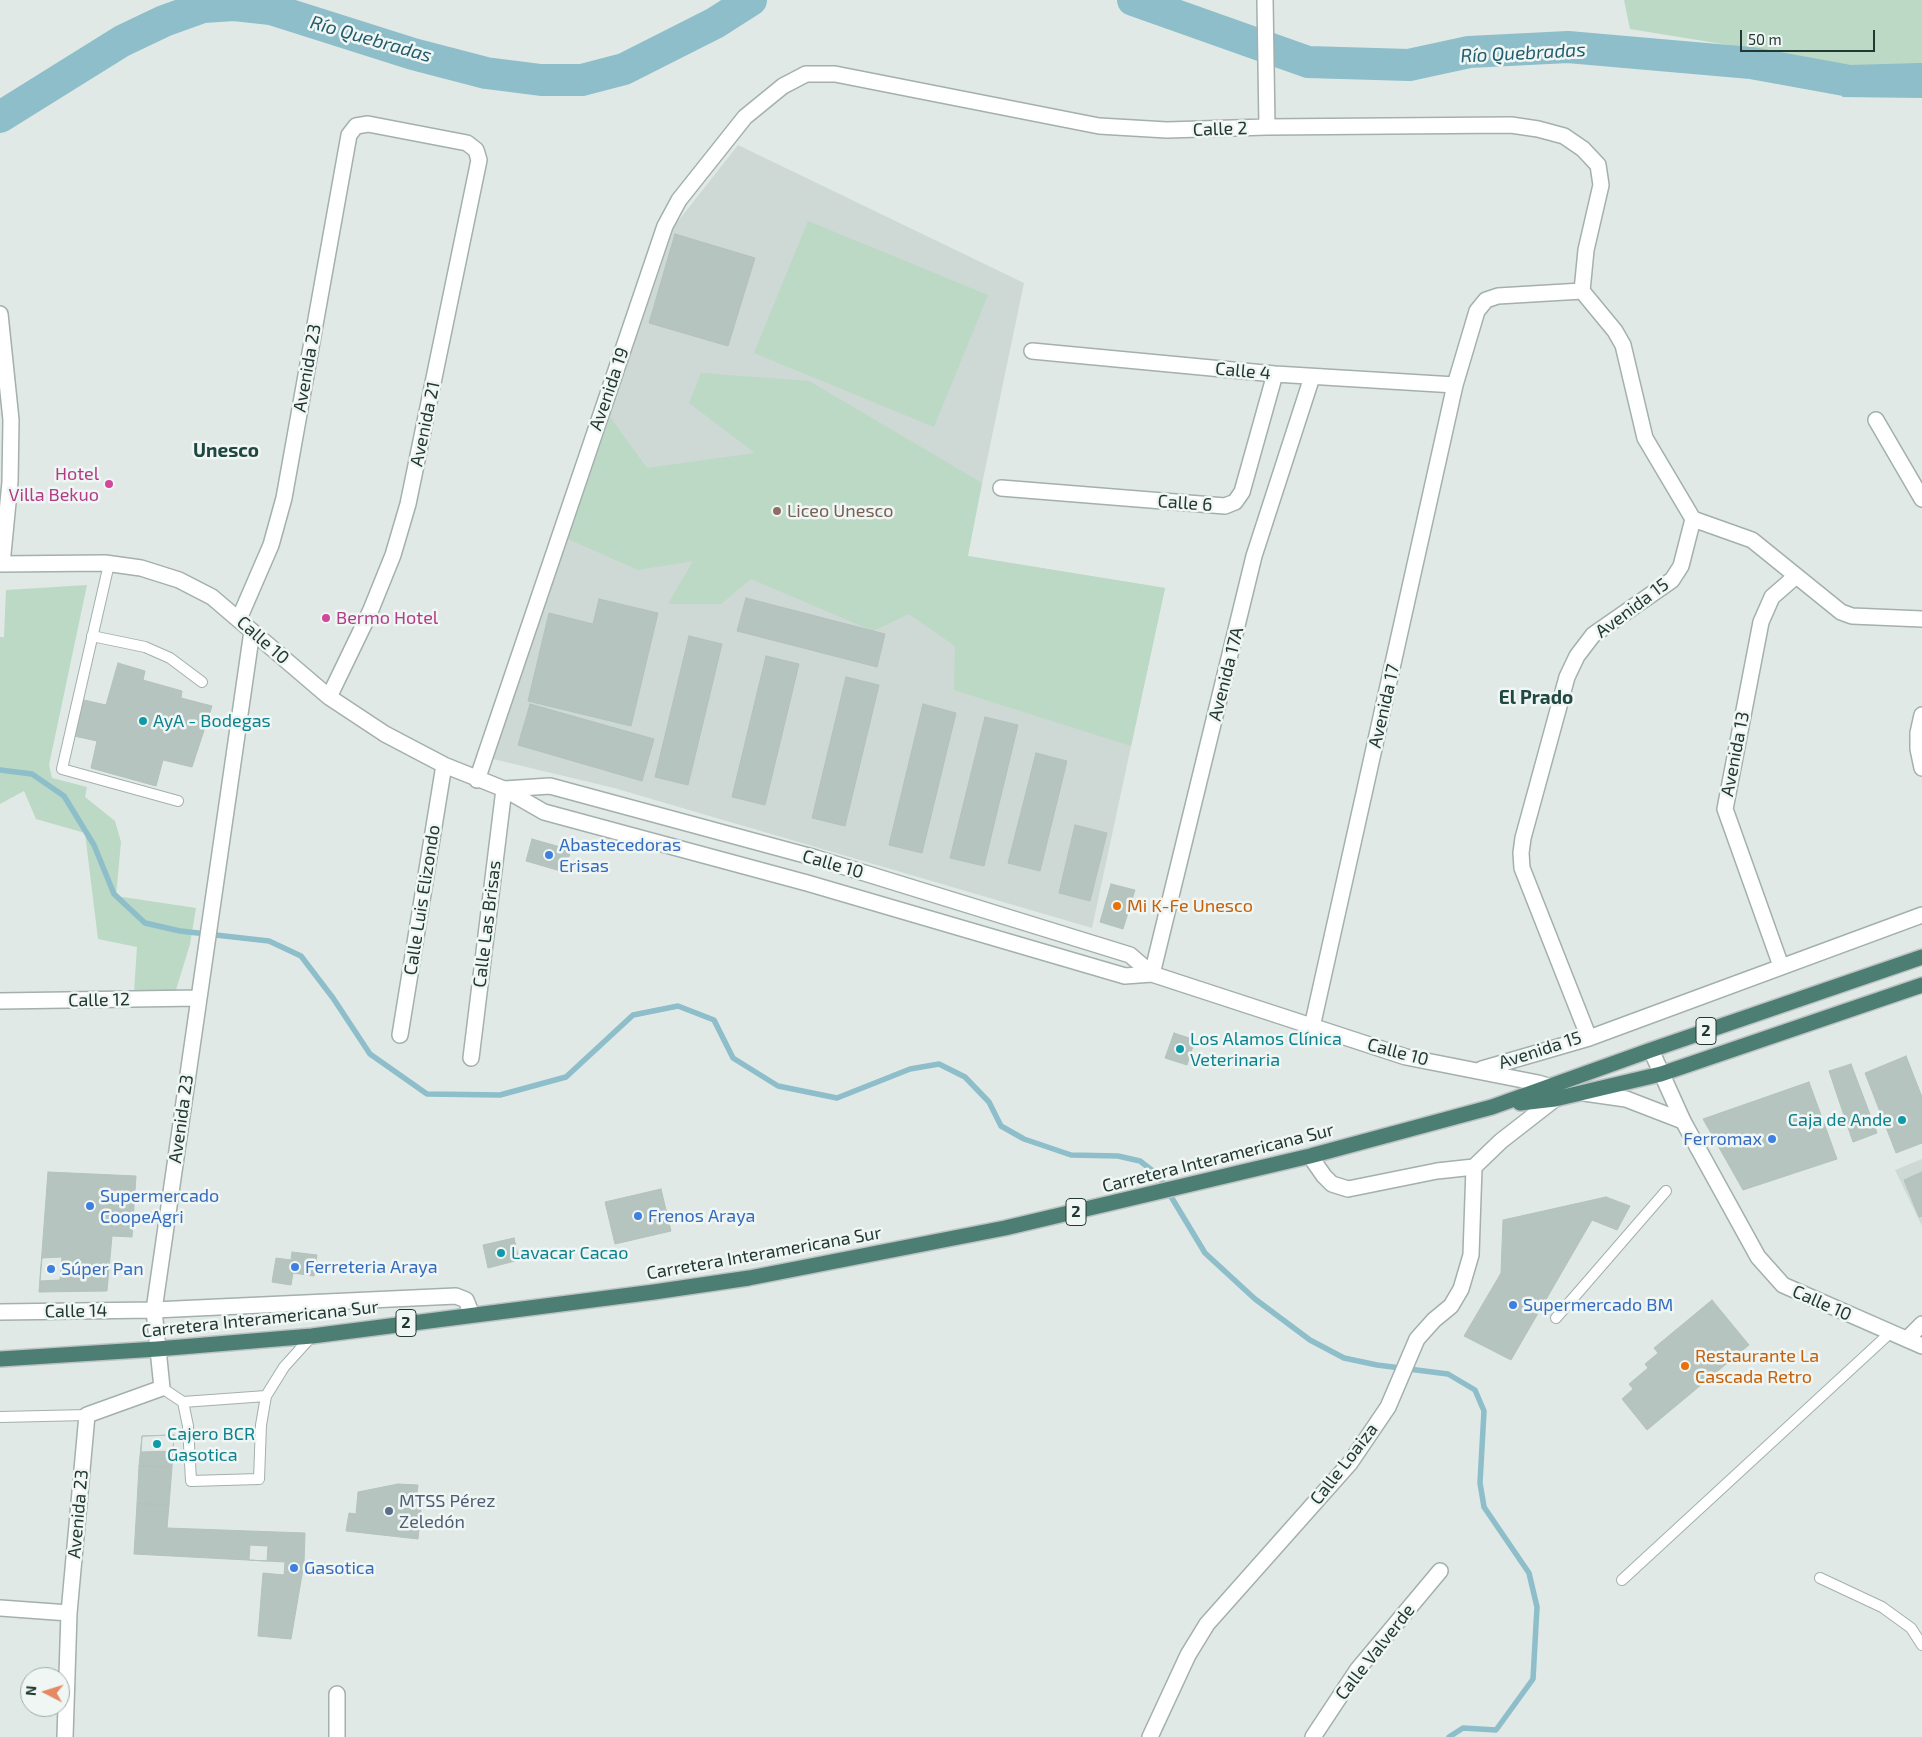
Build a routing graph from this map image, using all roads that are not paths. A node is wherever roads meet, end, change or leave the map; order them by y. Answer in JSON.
{"nodes":[{"id":1,"x":1265,"y":4,"type":"edge"},
{"id":2,"x":835,"y":74,"type":"joint"},
{"id":3,"x":1267,"y":127,"type":"junction"},
{"id":4,"x":467,"y":143,"type":"joint"},
{"id":5,"x":1582,"y":291,"type":"junction"},
{"id":6,"x":0,"y":314,"type":"edge"},
{"id":7,"x":1032,"y":351,"type":"dead end"},
{"id":8,"x":1275,"y":374,"type":"junction"},
{"id":9,"x":1312,"y":377,"type":"junction"},
{"id":10,"x":1455,"y":385,"type":"junction"},
{"id":11,"x":1876,"y":420,"type":"dead end"},
{"id":12,"x":1000,"y":488,"type":"dead end"},
{"id":13,"x":1922,"y":499,"type":"edge"},
{"id":14,"x":1694,"y":519,"type":"junction"},
{"id":15,"x":1,"y":564,"type":"edge"},
{"id":16,"x":109,"y":564,"type":"junction"},
{"id":17,"x":1796,"y":576,"type":"junction"},
{"id":18,"x":239,"y":619,"type":"junction"},
{"id":19,"x":1922,"y":619,"type":"edge"},
{"id":20,"x":252,"y":631,"type":"junction"},
{"id":21,"x":92,"y":636,"type":"junction"},
{"id":22,"x":202,"y":682,"type":"dead end"},
{"id":23,"x":330,"y":697,"type":"junction"},
{"id":24,"x":1922,"y":715,"type":"edge"},
{"id":25,"x":444,"y":765,"type":"junction"},
{"id":26,"x":1922,"y":768,"type":"edge"},
{"id":27,"x":477,"y":780,"type":"junction"},
{"id":28,"x":504,"y":789,"type":"junction"},
{"id":29,"x":178,"y":801,"type":"dead end"},
{"id":30,"x":1922,"y":915,"type":"edge"},
{"id":31,"x":1922,"y":957,"type":"edge"},
{"id":32,"x":1781,"y":966,"type":"junction"},
{"id":33,"x":1152,"y":974,"type":"junction"},
{"id":34,"x":1922,"y":985,"type":"edge"},
{"id":35,"x":198,"y":998,"type":"junction"},
{"id":36,"x":0,"y":1001,"type":"edge"},
{"id":37,"x":1312,"y":1027,"type":"junction"},
{"id":38,"x":400,"y":1035,"type":"dead end"},
{"id":39,"x":1589,"y":1038,"type":"junction"},
{"id":40,"x":1651,"y":1050,"type":"junction"},
{"id":41,"x":471,"y":1058,"type":"dead end"},
{"id":42,"x":1480,"y":1070,"type":"junction"},
{"id":43,"x":1661,"y":1074,"type":"junction"},
{"id":44,"x":1580,"y":1092,"type":"junction"},
{"id":45,"x":1551,"y":1093,"type":"junction"},
{"id":46,"x":1683,"y":1121,"type":"junction"},
{"id":47,"x":1310,"y":1156,"type":"junction"},
{"id":48,"x":1474,"y":1167,"type":"junction"},
{"id":49,"x":1666,"y":1190,"type":"dead end"},
{"id":50,"x":154,"y":1310,"type":"junction"},
{"id":51,"x":0,"y":1312,"type":"edge"},
{"id":52,"x":472,"y":1314,"type":"junction"},
{"id":53,"x":1556,"y":1318,"type":"dead end"},
{"id":54,"x":1922,"y":1324,"type":"edge"},
{"id":55,"x":1890,"y":1333,"type":"junction"},
{"id":56,"x":312,"y":1336,"type":"junction"},
{"id":57,"x":1907,"y":1339,"type":"junction"},
{"id":58,"x":1922,"y":1346,"type":"edge"},
{"id":59,"x":156,"y":1349,"type":"junction"},
{"id":60,"x":0,"y":1359,"type":"edge"},
{"id":61,"x":162,"y":1388,"type":"junction"},
{"id":62,"x":266,"y":1396,"type":"junction"},
{"id":63,"x":183,"y":1402,"type":"junction"},
{"id":64,"x":87,"y":1414,"type":"junction"},
{"id":65,"x":0,"y":1417,"type":"edge"},
{"id":66,"x":1440,"y":1571,"type":"dead end"},
{"id":67,"x":1820,"y":1578,"type":"dead end"},
{"id":68,"x":1622,"y":1580,"type":"dead end"},
{"id":69,"x":0,"y":1608,"type":"edge"},
{"id":70,"x":69,"y":1613,"type":"junction"},
{"id":71,"x":1922,"y":1645,"type":"edge"},
{"id":72,"x":337,"y":1694,"type":"dead end"},
{"id":73,"x":65,"y":1737,"type":"edge"},
{"id":74,"x":337,"y":1737,"type":"edge"},
{"id":75,"x":1150,"y":1737,"type":"edge"},
{"id":76,"x":1313,"y":1737,"type":"edge"}],
"edges":[{"from":1,"to":3,"type":"street"},
{"from":2,"to":3,"type":"street","name":"Calle 2"},
{"from":2,"to":27,"type":"street","name":"Avenida 19"},
{"from":3,"to":5,"type":"street","name":"Calle 2"},
{"from":4,"to":18,"type":"street","name":"Avenida 23"},
{"from":4,"to":23,"type":"street","name":"Avenida 21"},
{"from":5,"to":10,"type":"street","name":"Avenida 17"},
{"from":5,"to":14,"type":"street"},
{"from":6,"to":15,"type":"street"},
{"from":7,"to":8,"type":"street","name":"Calle 4"},
{"from":8,"to":9,"type":"street","name":"Calle 4"},
{"from":8,"to":12,"type":"street","name":"Calle 6"},
{"from":9,"to":10,"type":"street","name":"Calle 4"},
{"from":9,"to":33,"type":"street","name":"Avenida 17A"},
{"from":10,"to":37,"type":"street","name":"Avenida 17"},
{"from":11,"to":13,"type":"street"},
{"from":14,"to":17,"type":"street"},
{"from":14,"to":39,"type":"street","name":"Avenida 15"},
{"from":15,"to":16,"type":"street","name":"Calle 10"},
{"from":16,"to":18,"type":"street","name":"Calle 10"},
{"from":16,"to":21,"type":"lane"},
{"from":17,"to":19,"type":"street"},
{"from":17,"to":32,"type":"street","name":"Avenida 13"},
{"from":18,"to":20,"type":"street","name":"Calle 10"},
{"from":20,"to":23,"type":"street","name":"Calle 10"},
{"from":20,"to":35,"type":"street","name":"Avenida 23"},
{"from":21,"to":22,"type":"lane"},
{"from":21,"to":29,"type":"lane"},
{"from":23,"to":25,"type":"street","name":"Calle 10"},
{"from":24,"to":26,"type":"street"},
{"from":25,"to":27,"type":"street","name":"Calle 10"},
{"from":25,"to":38,"type":"street","name":"Calle Luis Elizondo"},
{"from":27,"to":28,"type":"street","name":"Calle 10"},
{"from":28,"to":33,"type":"street","name":"Calle 10"},
{"from":28,"to":33,"type":"street","name":"Calle 10"},
{"from":28,"to":41,"type":"street","name":"Calle Las Brisas"},
{"from":30,"to":32,"type":"street"},
{"from":31,"to":40,"type":"highway","name":"Carretera Interamericana Sur","number":"2"},
{"from":32,"to":39,"type":"street"},
{"from":33,"to":37,"type":"street","name":"Calle 10"},
{"from":34,"to":43,"type":"highway","name":"Carretera Interamericana Sur","number":"2"},
{"from":35,"to":36,"type":"street","name":"Calle 12"},
{"from":35,"to":50,"type":"street","name":"Avenida 23"},
{"from":37,"to":42,"type":"street","name":"Calle 10"},
{"from":39,"to":42,"type":"street","name":"Avenida 15"},
{"from":40,"to":43,"type":"street","name":"Calle 10"},
{"from":40,"to":45,"type":"highway","name":"Carretera Interamericana Sur","number":"2"},
{"from":42,"to":45,"type":"street","name":"Calle 10"},
{"from":43,"to":44,"type":"highway","name":"Carretera Interamericana Sur","number":"2"},
{"from":43,"to":46,"type":"street","name":"Calle 10"},
{"from":44,"to":45,"type":"highway","name":"Carretera Interamericana Sur","number":"2"},
{"from":44,"to":46,"type":"street"},
{"from":45,"to":47,"type":"highway","name":"Carretera Interamericana Sur","number":"2"},
{"from":45,"to":48,"type":"street"},
{"from":46,"to":55,"type":"street","name":"Calle 10"},
{"from":47,"to":48,"type":"street"},
{"from":47,"to":52,"type":"highway","name":"Carretera Interamericana Sur","number":"2"},
{"from":48,"to":75,"type":"street","name":"Calle Loaiza"},
{"from":49,"to":53,"type":"lane"},
{"from":50,"to":51,"type":"street","name":"Calle 14"},
{"from":50,"to":52,"type":"street","name":"Calle 14"},
{"from":50,"to":59,"type":"street","name":"Avenida 23"},
{"from":52,"to":56,"type":"highway","name":"Carretera Interamericana Sur","number":"2"},
{"from":54,"to":57,"type":"street"},
{"from":55,"to":57,"type":"street","name":"Calle 10"},
{"from":55,"to":68,"type":"lane"},
{"from":56,"to":59,"type":"highway","name":"Carretera Interamericana Sur","number":"2"},
{"from":56,"to":62,"type":"lane"},
{"from":57,"to":58,"type":"street","name":"Calle 10"},
{"from":59,"to":60,"type":"highway","name":"Carretera Interamericana Sur","number":"2"},
{"from":59,"to":61,"type":"street","name":"Avenida 23"},
{"from":61,"to":63,"type":"lane"},
{"from":61,"to":64,"type":"street"},
{"from":62,"to":63,"type":"lane"},
{"from":62,"to":63,"type":"lane"},
{"from":64,"to":65,"type":"lane"},
{"from":64,"to":70,"type":"street","name":"Avenida 23"},
{"from":66,"to":76,"type":"street","name":"Calle Valverde"},
{"from":67,"to":71,"type":"lane"},
{"from":69,"to":70,"type":"street"},
{"from":70,"to":73,"type":"street","name":"Avenida 23"},
{"from":72,"to":74,"type":"street"}]}
